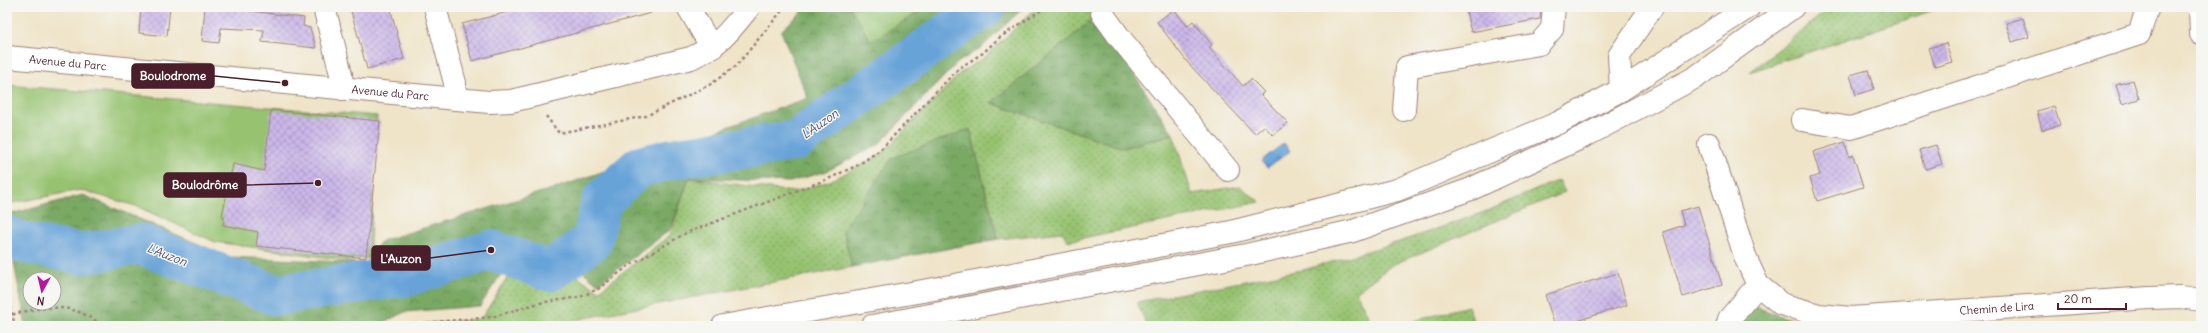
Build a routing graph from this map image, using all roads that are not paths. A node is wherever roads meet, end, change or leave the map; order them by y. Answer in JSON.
{"nodes":[{"id":1,"x":324,"y":7,"type":"edge"},
{"id":2,"x":435,"y":7,"type":"edge"},
{"id":3,"x":688,"y":7,"type":"edge"},
{"id":4,"x":749,"y":7,"type":"edge"},
{"id":5,"x":1102,"y":7,"type":"edge"},
{"id":6,"x":1554,"y":7,"type":"edge"},
{"id":7,"x":1652,"y":7,"type":"edge"},
{"id":8,"x":1749,"y":7,"type":"edge"},
{"id":9,"x":1793,"y":7,"type":"edge"},
{"id":10,"x":2148,"y":7,"type":"edge"},
{"id":11,"x":2200,"y":7,"type":"edge"},
{"id":12,"x":2201,"y":34,"type":"edge"},
{"id":13,"x":712,"y":48,"type":"junction"},
{"id":14,"x":7,"y":57,"type":"edge"},
{"id":15,"x":342,"y":89,"type":"junction"},
{"id":16,"x":1621,"y":90,"type":"junction"},
{"id":17,"x":454,"y":99,"type":"junction"},
{"id":18,"x":1404,"y":110,"type":"dead end"},
{"id":19,"x":1802,"y":120,"type":"dead end"},
{"id":20,"x":1709,"y":144,"type":"dead end"},
{"id":21,"x":1228,"y":170,"type":"dead end"},
{"id":22,"x":1758,"y":285,"type":"junction"},
{"id":23,"x":2201,"y":300,"type":"edge"},
{"id":24,"x":1728,"y":323,"type":"edge"},
{"id":25,"x":723,"y":326,"type":"edge"},
{"id":26,"x":872,"y":326,"type":"edge"},
{"id":27,"x":1709,"y":326,"type":"edge"}],
"edges":[{"from":1,"to":15,"type":"main road"},
{"from":2,"to":17,"type":"main road"},
{"from":3,"to":13,"type":"main road"},
{"from":4,"to":13,"type":"main road","name":"Avenue du Parc"},
{"from":5,"to":21,"type":"main road"},
{"from":6,"to":18,"type":"main road"},
{"from":7,"to":16,"type":"main road"},
{"from":8,"to":16,"type":"main road"},
{"from":9,"to":26,"type":"main road"},
{"from":10,"to":19,"type":"main road"},
{"from":11,"to":12,"type":"main road"},
{"from":13,"to":17,"type":"main road","name":"Avenue du Parc"},
{"from":14,"to":15,"type":"main road","name":"Avenue du Parc"},
{"from":15,"to":17,"type":"main road","name":"Avenue du Parc"},
{"from":16,"to":25,"type":"main road"},
{"from":20,"to":22,"type":"main road","name":"Chemin de Lira"},
{"from":22,"to":23,"type":"main road","name":"Chemin de Lira"},
{"from":22,"to":24,"type":"main road"},
{"from":24,"to":27,"type":"main road"}]}
